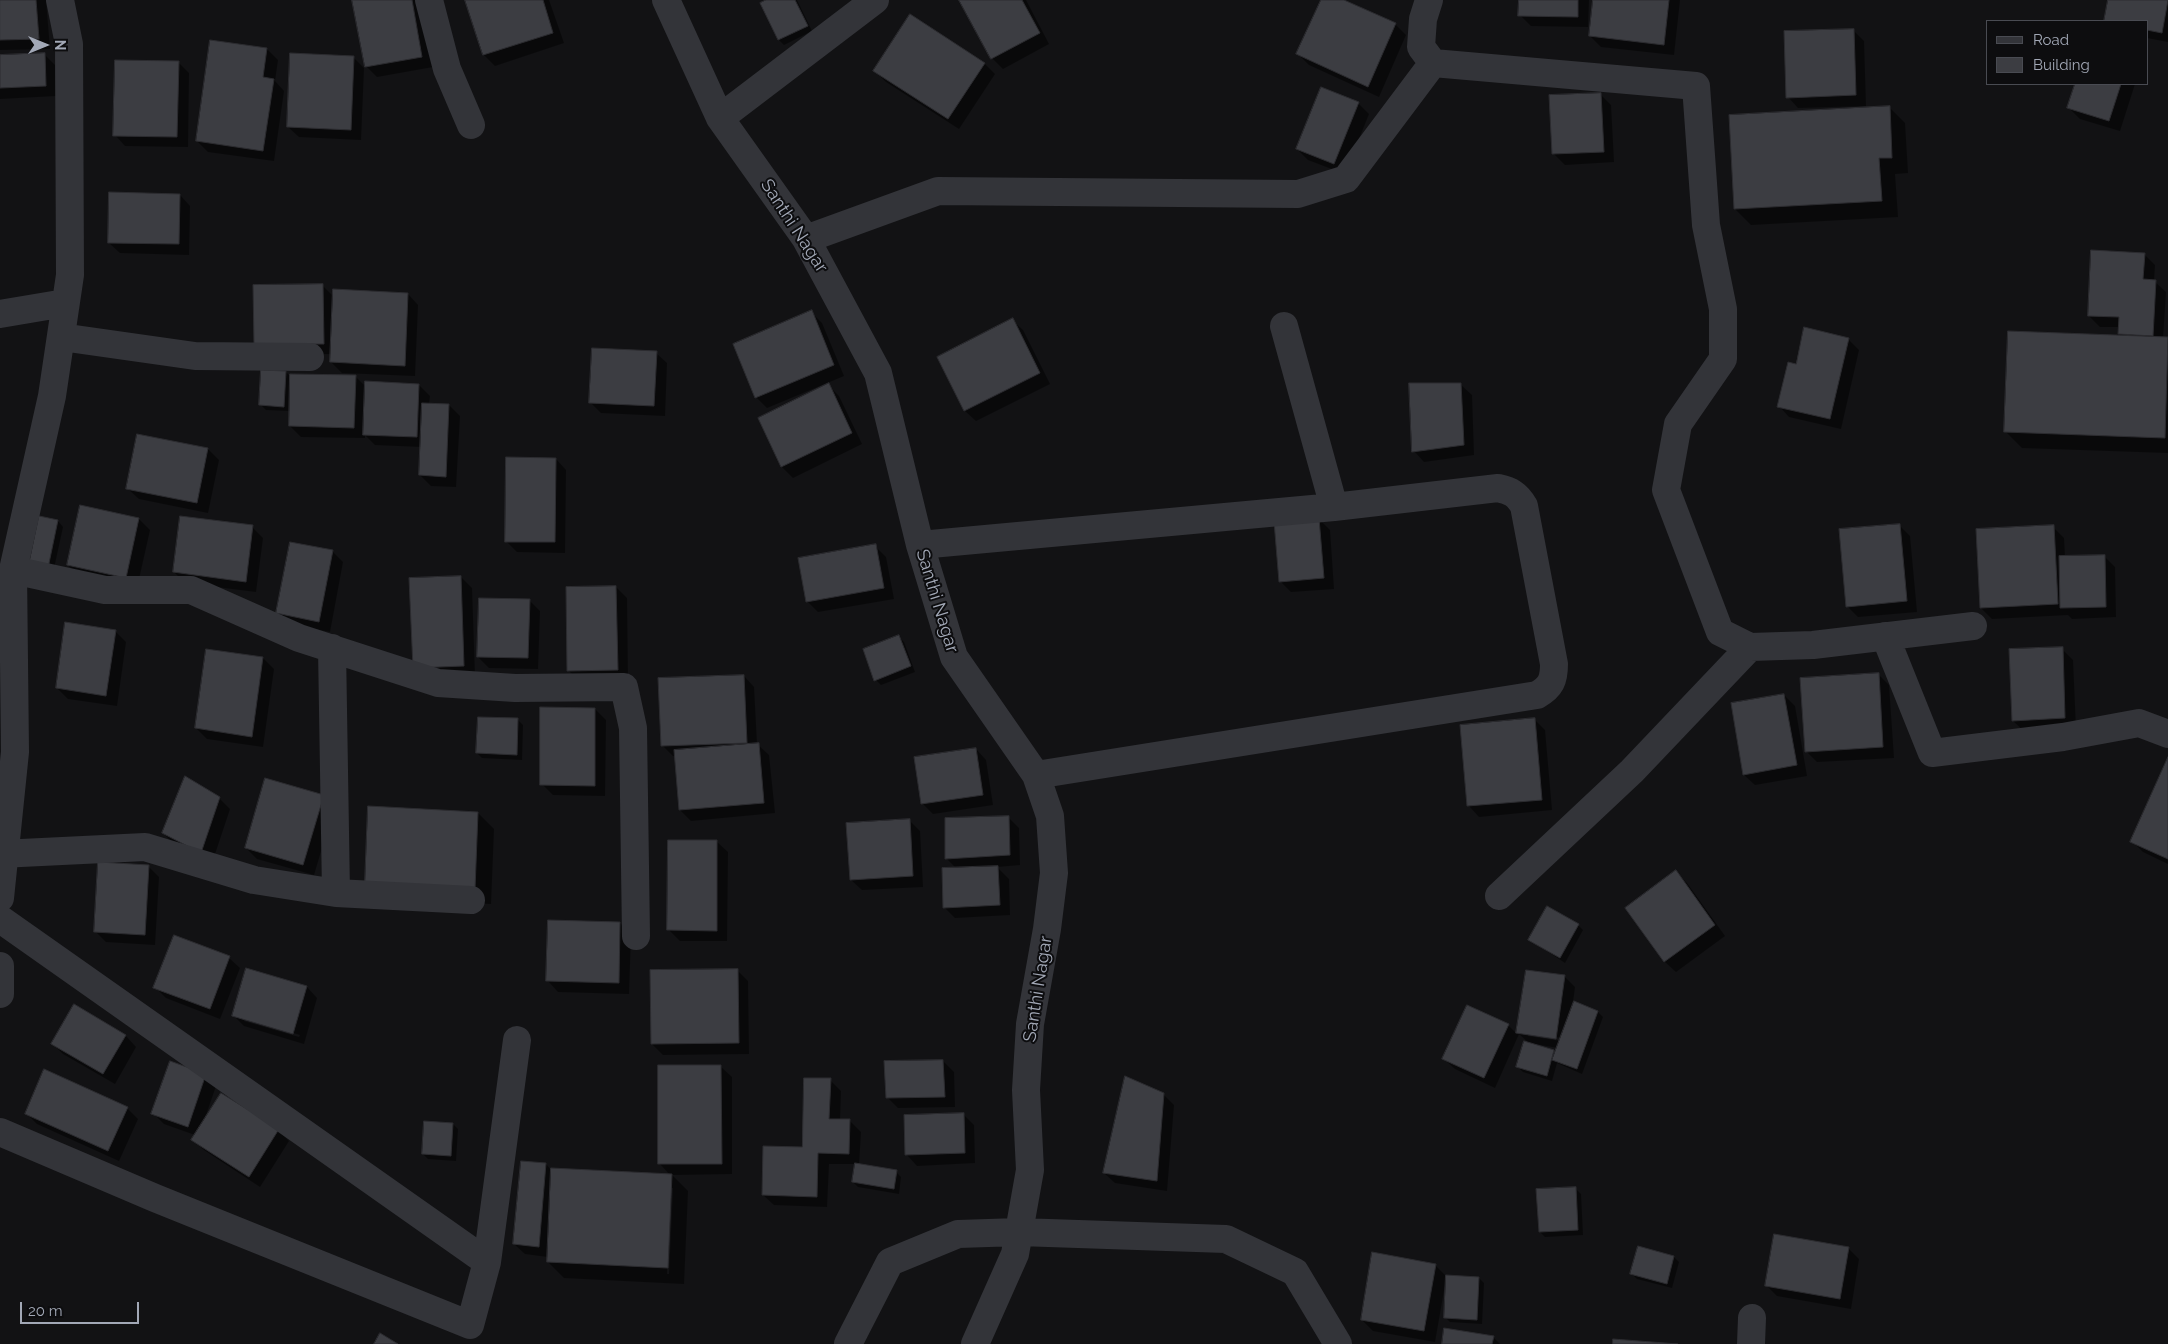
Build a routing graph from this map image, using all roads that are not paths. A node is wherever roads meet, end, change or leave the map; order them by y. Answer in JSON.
{"nodes":[{"id":1,"x":60,"y":0,"type":"edge"},
{"id":2,"x":429,"y":0,"type":"edge"},
{"id":3,"x":666,"y":0,"type":"edge"},
{"id":4,"x":875,"y":0,"type":"edge"},
{"id":5,"x":1429,"y":0,"type":"edge"},
{"id":6,"x":1433,"y":63,"type":"junction"},
{"id":7,"x":720,"y":118,"type":"junction"},
{"id":8,"x":471,"y":125,"type":"dead end"},
{"id":9,"x":806,"y":238,"type":"junction"},
{"id":10,"x":66,"y":303,"type":"junction"},
{"id":11,"x":0,"y":314,"type":"edge"},
{"id":12,"x":1284,"y":326,"type":"dead end"},
{"id":13,"x":61,"y":337,"type":"junction"},
{"id":14,"x":310,"y":357,"type":"dead end"},
{"id":15,"x":1334,"y":507,"type":"junction"},
{"id":16,"x":920,"y":545,"type":"junction"},
{"id":17,"x":13,"y":570,"type":"junction"},
{"id":18,"x":7,"y":602,"type":"edge"},
{"id":19,"x":1973,"y":626,"type":"dead end"},
{"id":20,"x":1885,"y":636,"type":"junction"},
{"id":21,"x":1750,"y":647,"type":"junction"},
{"id":22,"x":332,"y":648,"type":"junction"},
{"id":23,"x":2168,"y":734,"type":"edge"},
{"id":24,"x":1036,"y":774,"type":"junction"},
{"id":25,"x":2,"y":853,"type":"edge"},
{"id":26,"x":336,"y":893,"type":"junction"},
{"id":27,"x":1499,"y":896,"type":"dead end"},
{"id":28,"x":0,"y":898,"type":"edge"},
{"id":29,"x":471,"y":900,"type":"dead end"},
{"id":30,"x":0,"y":919,"type":"edge"},
{"id":31,"x":636,"y":936,"type":"dead end"},
{"id":32,"x":0,"y":966,"type":"edge"},
{"id":33,"x":0,"y":994,"type":"edge"},
{"id":34,"x":518,"y":1040,"type":"dead end"},
{"id":35,"x":0,"y":1132,"type":"edge"},
{"id":36,"x":1019,"y":1232,"type":"junction"},
{"id":37,"x":487,"y":1262,"type":"junction"},
{"id":38,"x":848,"y":1344,"type":"edge"},
{"id":39,"x":975,"y":1344,"type":"edge"},
{"id":40,"x":1338,"y":1344,"type":"edge"}],
"edges":[{"from":1,"to":10,"type":"street"},
{"from":2,"to":8,"type":"street"},
{"from":3,"to":7,"type":"street","name":"Santhi Nagar"},
{"from":4,"to":7,"type":"street"},
{"from":5,"to":6,"type":"street"},
{"from":6,"to":9,"type":"street"},
{"from":6,"to":21,"type":"street"},
{"from":7,"to":9,"type":"street","name":"Santhi Nagar"},
{"from":9,"to":16,"type":"street","name":"Santhi Nagar"},
{"from":10,"to":11,"type":"street"},
{"from":10,"to":13,"type":"street"},
{"from":12,"to":15,"type":"street"},
{"from":13,"to":14,"type":"street"},
{"from":13,"to":17,"type":"street"},
{"from":15,"to":16,"type":"street"},
{"from":15,"to":24,"type":"street"},
{"from":16,"to":24,"type":"street","name":"Santhi Nagar"},
{"from":17,"to":18,"type":"street"},
{"from":17,"to":22,"type":"street"},
{"from":18,"to":25,"type":"street"},
{"from":19,"to":20,"type":"street"},
{"from":20,"to":21,"type":"street"},
{"from":20,"to":23,"type":"street"},
{"from":21,"to":27,"type":"street"},
{"from":22,"to":26,"type":"street"},
{"from":22,"to":31,"type":"street"},
{"from":24,"to":36,"type":"street","name":"Santhi Nagar"},
{"from":25,"to":26,"type":"street"},
{"from":25,"to":28,"type":"street"},
{"from":26,"to":29,"type":"street"},
{"from":30,"to":37,"type":"street"},
{"from":32,"to":33,"type":"street"},
{"from":34,"to":37,"type":"street"},
{"from":35,"to":37,"type":"street"},
{"from":36,"to":38,"type":"street"},
{"from":36,"to":39,"type":"street","name":"Santhi Nagar"},
{"from":36,"to":40,"type":"street"}]}
